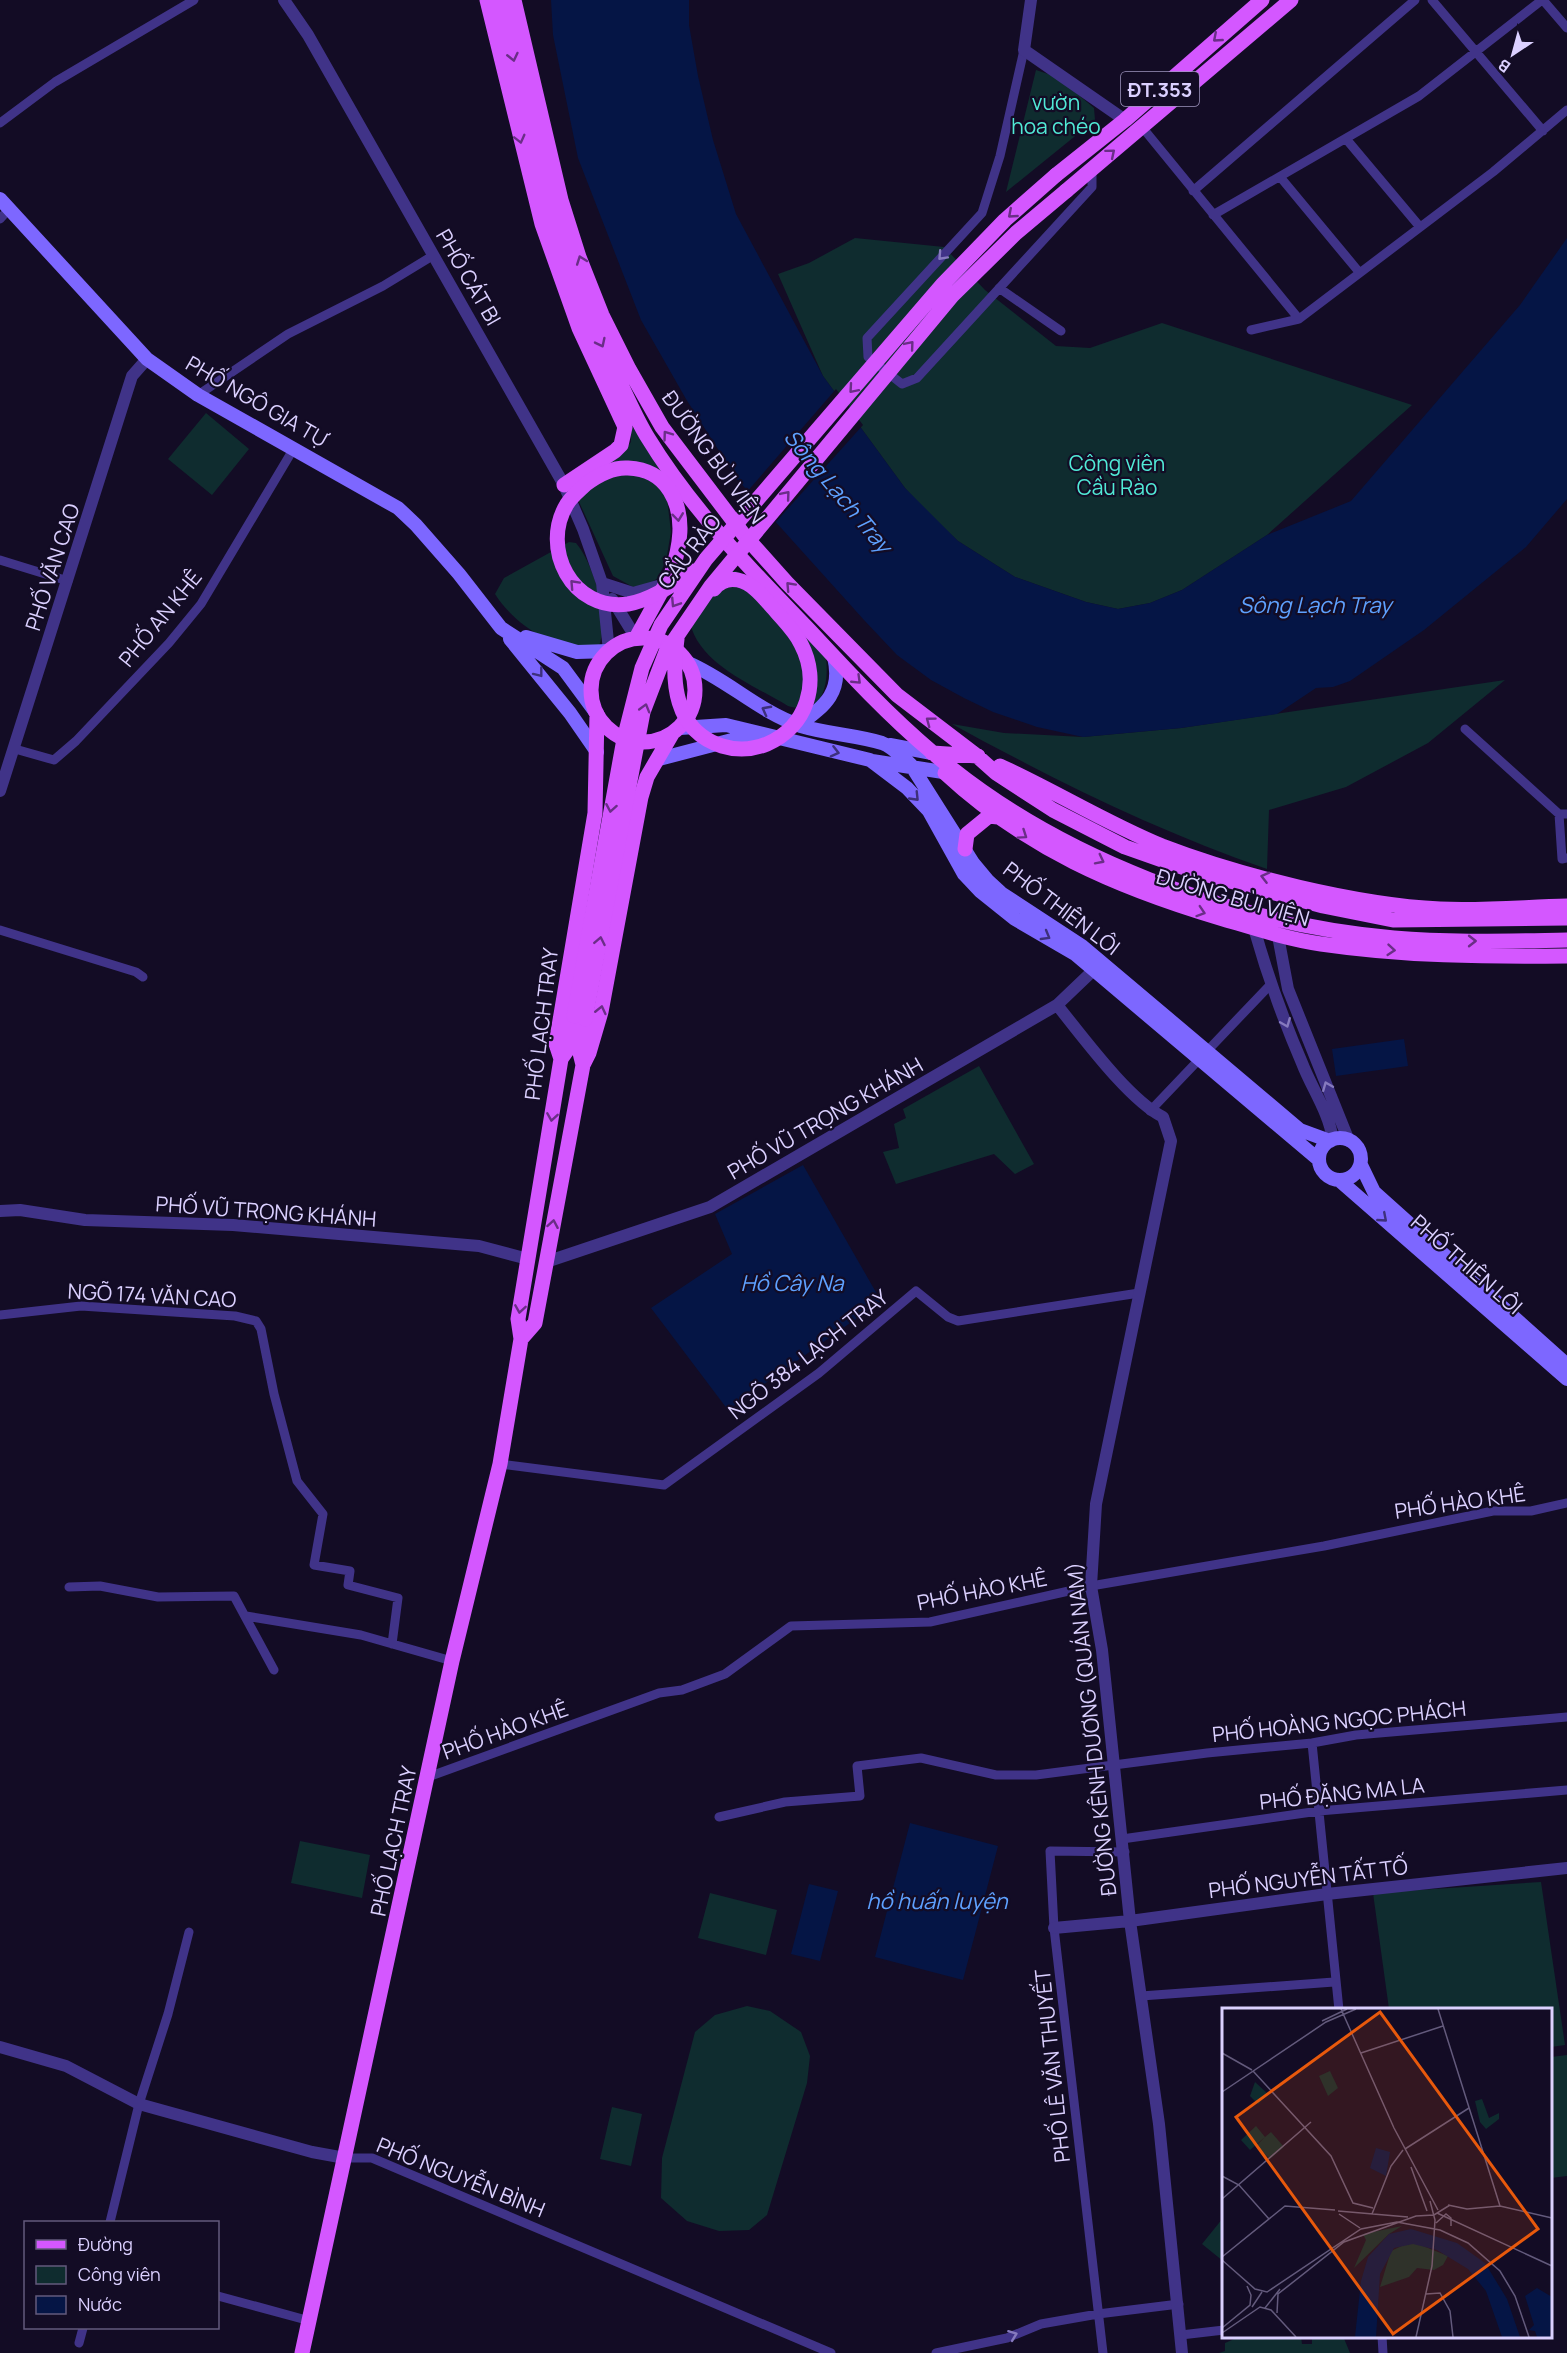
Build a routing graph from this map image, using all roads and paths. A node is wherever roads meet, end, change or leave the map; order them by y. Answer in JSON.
{"nodes":[{"id":1,"x":194,"y":0,"type":"edge"},
{"id":2,"x":284,"y":0,"type":"edge"},
{"id":3,"x":487,"y":0,"type":"edge"},
{"id":4,"x":500,"y":0,"type":"edge"},
{"id":5,"x":514,"y":0,"type":"edge"},
{"id":6,"x":1031,"y":0,"type":"edge"},
{"id":7,"x":1262,"y":0,"type":"edge"},
{"id":8,"x":1292,"y":0,"type":"edge"},
{"id":9,"x":1415,"y":0,"type":"edge"},
{"id":10,"x":1432,"y":0,"type":"edge"},
{"id":11,"x":1542,"y":0,"type":"edge"},
{"id":12,"x":1567,"y":28,"type":"edge"},
{"id":13,"x":1024,"y":51,"type":"junction"},
{"id":14,"x":1476,"y":52,"type":"junction"},
{"id":15,"x":1567,"y":110,"type":"edge"},
{"id":16,"x":1125,"y":120,"type":"junction"},
{"id":17,"x":0,"y":123,"type":"edge"},
{"id":18,"x":1142,"y":127,"type":"junction"},
{"id":19,"x":1543,"y":130,"type":"junction"},
{"id":20,"x":1347,"y":140,"type":"junction"},
{"id":21,"x":1092,"y":170,"type":"junction"},
{"id":22,"x":1281,"y":178,"type":"junction"},
{"id":23,"x":1192,"y":190,"type":"junction"},
{"id":24,"x":3,"y":209,"type":"edge"},
{"id":25,"x":1213,"y":215,"type":"junction"},
{"id":26,"x":1420,"y":227,"type":"junction"},
{"id":27,"x":434,"y":255,"type":"junction"},
{"id":28,"x":1359,"y":272,"type":"junction"},
{"id":29,"x":999,"y":288,"type":"junction"},
{"id":30,"x":1299,"y":319,"type":"junction"},
{"id":31,"x":585,"y":325,"type":"junction"},
{"id":32,"x":1251,"y":330,"type":"dead end"},
{"id":33,"x":1061,"y":331,"type":"dead end"},
{"id":34,"x":147,"y":359,"type":"junction"},
{"id":35,"x":198,"y":395,"type":"junction"},
{"id":36,"x":294,"y":448,"type":"junction"},
{"id":37,"x":564,"y":485,"type":"junction"},
{"id":38,"x":0,"y":560,"type":"edge"},
{"id":39,"x":700,"y":566,"type":"junction"},
{"id":40,"x":668,"y":578,"type":"junction"},
{"id":41,"x":68,"y":581,"type":"junction"},
{"id":42,"x":602,"y":583,"type":"junction"},
{"id":43,"x":501,"y":628,"type":"junction"},
{"id":44,"x":677,"y":636,"type":"junction"},
{"id":45,"x":636,"y":638,"type":"junction"},
{"id":46,"x":609,"y":651,"type":"junction"},
{"id":47,"x":834,"y":657,"type":"junction"},
{"id":48,"x":686,"y":661,"type":"junction"},
{"id":49,"x":597,"y":714,"type":"junction"},
{"id":50,"x":799,"y":725,"type":"junction"},
{"id":51,"x":1465,"y":729,"type":"dead end"},
{"id":52,"x":676,"y":731,"type":"junction"},
{"id":53,"x":760,"y":732,"type":"junction"},
{"id":54,"x":882,"y":744,"type":"junction"},
{"id":55,"x":15,"y":749,"type":"junction"},
{"id":56,"x":597,"y":752,"type":"junction"},
{"id":57,"x":932,"y":753,"type":"junction"},
{"id":58,"x":977,"y":756,"type":"junction"},
{"id":59,"x":659,"y":759,"type":"junction"},
{"id":60,"x":870,"y":760,"type":"junction"},
{"id":61,"x":911,"y":765,"type":"junction"},
{"id":62,"x":944,"y":772,"type":"junction"},
{"id":63,"x":960,"y":774,"type":"junction"},
{"id":64,"x":596,"y":784,"type":"junction"},
{"id":65,"x":0,"y":791,"type":"edge"},
{"id":66,"x":641,"y":797,"type":"junction"},
{"id":67,"x":1563,"y":814,"type":"edge"},
{"id":68,"x":998,"y":817,"type":"junction"},
{"id":69,"x":965,"y":849,"type":"junction"},
{"id":70,"x":1567,"y":858,"type":"edge"},
{"id":71,"x":1322,"y":891,"type":"junction"},
{"id":72,"x":1323,"y":906,"type":"junction"},
{"id":73,"x":1567,"y":906,"type":"edge"},
{"id":74,"x":1567,"y":918,"type":"edge"},
{"id":75,"x":1507,"y":919,"type":"junction"},
{"id":76,"x":1254,"y":928,"type":"junction"},
{"id":77,"x":0,"y":930,"type":"edge"},
{"id":78,"x":1278,"y":936,"type":"junction"},
{"id":79,"x":1567,"y":940,"type":"edge"},
{"id":80,"x":1508,"y":942,"type":"junction"},
{"id":81,"x":1567,"y":956,"type":"edge"},
{"id":82,"x":1097,"y":966,"type":"junction"},
{"id":83,"x":143,"y":977,"type":"dead end"},
{"id":84,"x":1270,"y":985,"type":"junction"},
{"id":85,"x":1057,"y":1005,"type":"junction"},
{"id":86,"x":579,"y":1018,"type":"junction"},
{"id":87,"x":1204,"y":1057,"type":"junction"},
{"id":88,"x":561,"y":1059,"type":"junction"},
{"id":89,"x":583,"y":1065,"type":"junction"},
{"id":90,"x":1150,"y":1111,"type":"junction"},
{"id":91,"x":1296,"y":1134,"type":"junction"},
{"id":92,"x":1331,"y":1140,"type":"junction"},
{"id":93,"x":1349,"y":1141,"type":"junction"},
{"id":94,"x":1319,"y":1160,"type":"junction"},
{"id":95,"x":1360,"y":1165,"type":"junction"},
{"id":96,"x":1339,"y":1180,"type":"junction"},
{"id":97,"x":0,"y":1211,"type":"edge"},
{"id":98,"x":528,"y":1259,"type":"junction"},
{"id":99,"x":546,"y":1263,"type":"junction"},
{"id":100,"x":1139,"y":1293,"type":"junction"},
{"id":101,"x":0,"y":1316,"type":"edge"},
{"id":102,"x":521,"y":1338,"type":"junction"},
{"id":103,"x":1567,"y":1365,"type":"edge"},
{"id":104,"x":1567,"y":1379,"type":"edge"},
{"id":105,"x":500,"y":1464,"type":"junction"},
{"id":106,"x":1567,"y":1503,"type":"edge"},
{"id":107,"x":1091,"y":1586,"type":"junction"},
{"id":108,"x":69,"y":1587,"type":"dead end"},
{"id":109,"x":246,"y":1616,"type":"junction"},
{"id":110,"x":392,"y":1644,"type":"junction"},
{"id":111,"x":452,"y":1661,"type":"junction"},
{"id":112,"x":274,"y":1670,"type":"dead end"},
{"id":113,"x":1567,"y":1718,"type":"edge"},
{"id":114,"x":1312,"y":1743,"type":"junction"},
{"id":115,"x":1114,"y":1764,"type":"junction"},
{"id":116,"x":429,"y":1777,"type":"junction"},
{"id":117,"x":1567,"y":1790,"type":"edge"},
{"id":118,"x":1319,"y":1811,"type":"junction"},
{"id":119,"x":718,"y":1817,"type":"dead end"},
{"id":120,"x":1122,"y":1839,"type":"junction"},
{"id":121,"x":1125,"y":1852,"type":"junction"},
{"id":122,"x":1567,"y":1868,"type":"edge"},
{"id":123,"x":1327,"y":1893,"type":"junction"},
{"id":124,"x":1130,"y":1921,"type":"junction"},
{"id":125,"x":1054,"y":1928,"type":"junction"},
{"id":126,"x":189,"y":1932,"type":"dead end"},
{"id":127,"x":1334,"y":1982,"type":"junction"},
{"id":128,"x":1141,"y":1996,"type":"junction"},
{"id":129,"x":1339,"y":2008,"type":"edge"},
{"id":130,"x":0,"y":2047,"type":"edge"},
{"id":131,"x":139,"y":2104,"type":"junction"},
{"id":132,"x":345,"y":2158,"type":"junction"},
{"id":133,"x":110,"y":2221,"type":"edge"},
{"id":134,"x":219,"y":2296,"type":"edge"},
{"id":135,"x":1179,"y":2304,"type":"junction"},
{"id":136,"x":1098,"y":2314,"type":"junction"},
{"id":137,"x":310,"y":2321,"type":"junction"},
{"id":138,"x":83,"y":2329,"type":"edge"},
{"id":139,"x":1222,"y":2331,"type":"edge"},
{"id":140,"x":1181,"y":2335,"type":"junction"},
{"id":141,"x":1382,"y":2338,"type":"edge"},
{"id":142,"x":79,"y":2343,"type":"dead end"},
{"id":143,"x":302,"y":2353,"type":"edge"},
{"id":144,"x":831,"y":2353,"type":"edge"},
{"id":145,"x":936,"y":2353,"type":"edge"},
{"id":146,"x":1103,"y":2353,"type":"edge"},
{"id":147,"x":1182,"y":2353,"type":"edge"},
{"id":148,"x":1383,"y":2353,"type":"edge"}],
"edges":[{"from":1,"to":17,"type":"street"},
{"from":2,"to":27,"type":"street","name":"PHỐ CÁT BI"},
{"from":3,"to":31,"type":"main road","name":"ĐƯỜNG BÙI VIỆN","one_way":true},
{"from":4,"to":31,"type":"main road","name":"ĐƯỜNG BÙI VIỆN","one_way":true},
{"from":58,"to":5,"type":"main road","name":"ĐƯỜNG BÙI VIỆN","one_way":true},
{"from":6,"to":13,"type":"street"},
{"from":7,"to":16,"type":"main road","number":"ĐT.353","one_way":true},
{"from":8,"to":18,"type":"main road","number":"ĐT.353"},
{"from":9,"to":23,"type":"street"},
{"from":10,"to":14,"type":"street"},
{"from":11,"to":12,"type":"street"},
{"from":11,"to":14,"type":"street"},
{"from":13,"to":16,"type":"street"},
{"from":13,"to":29,"type":"street","one_way":true},
{"from":14,"to":19,"type":"street"},
{"from":14,"to":20,"type":"street"},
{"from":15,"to":19,"type":"street"},
{"from":16,"to":39,"type":"main road","name":"CẦU RÀO","number":"ĐT.353","one_way":true,"bridge":true},
{"from":21,"to":18,"type":"main road","number":"ĐT.353","one_way":true},
{"from":18,"to":23,"type":"street"},
{"from":19,"to":26,"type":"street"},
{"from":20,"to":22,"type":"street"},
{"from":20,"to":26,"type":"street"},
{"from":21,"to":29,"type":"street"},
{"from":44,"to":21,"type":"main road","name":"CẦU RÀO","number":"ĐT.353","one_way":true,"bridge":true},
{"from":22,"to":25,"type":"street"},
{"from":22,"to":28,"type":"street"},
{"from":23,"to":25,"type":"street"},
{"from":24,"to":34,"type":"main road","name":"PHỐ NGÔ GIA TỰ"},
{"from":25,"to":30,"type":"street"},
{"from":26,"to":28,"type":"street"},
{"from":27,"to":35,"type":"street"},
{"from":27,"to":37,"type":"street","name":"PHỐ CÁT BI"},
{"from":28,"to":30,"type":"street"},
{"from":29,"to":33,"type":"street"},
{"from":30,"to":32,"type":"street"},
{"from":31,"to":37,"type":"main road","name":"ĐƯỜNG BÙI VIỆN"},
{"from":31,"to":47,"type":"main road","name":"ĐƯỜNG BÙI VIỆN","one_way":true},
{"from":34,"to":35,"type":"main road","name":"PHỐ NGÔ GIA TỰ"},
{"from":34,"to":41,"type":"street","name":"PHỐ VĂN CAO"},
{"from":35,"to":36,"type":"main road","name":"PHỐ NGÔ GIA TỰ"},
{"from":36,"to":43,"type":"main road","name":"PHỐ NGÔ GIA TỰ"},
{"from":36,"to":55,"type":"street","name":"PHỐ AN KHÊ"},
{"from":37,"to":42,"type":"street","name":"PHỐ CÁT BI"},
{"from":38,"to":41,"type":"street"},
{"from":39,"to":40,"type":"main road","one_way":true,"bridge":true},
{"from":39,"to":86,"type":"main road","name":"CẦU RÀO","one_way":true,"bridge":true},
{"from":40,"to":42,"type":"street"},
{"from":40,"to":45,"type":"main road"},
{"from":41,"to":55,"type":"street","name":"PHỐ VĂN CAO"},
{"from":42,"to":45,"type":"street","name":"PHỐ CÁT BI"},
{"from":42,"to":46,"type":"street","name":"PHỐ CÁT BI"},
{"from":43,"to":46,"type":"main road"},
{"from":43,"to":49,"type":"main road","name":"PHỐ NGÔ GIA TỰ"},
{"from":43,"to":56,"type":"main road","one_way":true},
{"from":44,"to":48,"type":"main road","bridge":true},
{"from":86,"to":44,"type":"main road","name":"CẦU RÀO","one_way":true,"bridge":true},
{"from":45,"to":46,"type":"main road"},
{"from":45,"to":48,"type":"main road"},
{"from":46,"to":49,"type":"main road"},
{"from":47,"to":50,"type":"main road"},
{"from":47,"to":57,"type":"main road","name":"ĐƯỜNG BÙI VIỆN","one_way":true},
{"from":50,"to":48,"type":"main road","name":"PHỐ THIÊN LÔI","one_way":true},
{"from":48,"to":52,"type":"main road"},
{"from":49,"to":52,"type":"main road"},
{"from":49,"to":56,"type":"main road","name":"PHỐ LẠCH TRAY"},
{"from":50,"to":54,"type":"main road","name":"PHỐ THIÊN LÔI"},
{"from":51,"to":67,"type":"street"},
{"from":52,"to":53,"type":"main road","name":"PHỐ THIÊN LÔI"},
{"from":52,"to":59,"type":"main road","name":"PHỐ LẠCH TRAY"},
{"from":53,"to":59,"type":"main road"},
{"from":53,"to":60,"type":"main road","name":"PHỐ THIÊN LÔI","one_way":true},
{"from":54,"to":57,"type":"main road"},
{"from":54,"to":61,"type":"main road","name":"PHỐ THIÊN LÔI"},
{"from":55,"to":65,"type":"street","name":"PHỐ VĂN CAO"},
{"from":56,"to":64,"type":"main road","name":"PHỐ LẠCH TRAY"},
{"from":57,"to":58,"type":"main road"},
{"from":57,"to":62,"type":"main road","name":"ĐƯỜNG BÙI VIỆN"},
{"from":57,"to":63,"type":"main road","name":"ĐƯỜNG BÙI VIỆN"},
{"from":71,"to":58,"type":"main road","name":"ĐƯỜNG BÙI VIỆN","one_way":true},
{"from":58,"to":72,"type":"main road","name":"ĐƯỜNG BÙI VIỆN"},
{"from":59,"to":66,"type":"main road","name":"PHỐ LẠCH TRAY"},
{"from":60,"to":61,"type":"main road"},
{"from":60,"to":82,"type":"main road","name":"PHỐ THIÊN LÔI","one_way":true},
{"from":61,"to":62,"type":"main road"},
{"from":61,"to":69,"type":"main road","name":"PHỐ THIÊN LÔI"},
{"from":62,"to":63,"type":"main road"},
{"from":62,"to":68,"type":"main road","name":"ĐƯỜNG BÙI VIỆN"},
{"from":63,"to":80,"type":"main road","name":"ĐƯỜNG BÙI VIỆN","one_way":true},
{"from":64,"to":66,"type":"main road"},
{"from":64,"to":88,"type":"main road","name":"PHỐ LẠCH TRAY"},
{"from":89,"to":66,"type":"main road","name":"PHỐ LẠCH TRAY","one_way":true},
{"from":67,"to":70,"type":"street"},
{"from":68,"to":69,"type":"main road"},
{"from":68,"to":76,"type":"main road","name":"ĐƯỜNG BÙI VIỆN","one_way":true},
{"from":69,"to":82,"type":"main road","name":"PHỐ THIÊN LÔI"},
{"from":71,"to":72,"type":"main road"},
{"from":71,"to":73,"type":"main road","name":"ĐƯỜNG BÙI VIỆN"},
{"from":72,"to":75,"type":"main road","name":"ĐƯỜNG BÙI VIỆN"},
{"from":74,"to":75,"type":"main road","name":"ĐƯỜNG BÙI VIỆN"},
{"from":75,"to":80,"type":"main road"},
{"from":76,"to":78,"type":"main road","name":"ĐƯỜNG BÙI VIỆN"},
{"from":76,"to":84,"type":"street"},
{"from":77,"to":83,"type":"street"},
{"from":78,"to":81,"type":"main road","name":"ĐƯỜNG BÙI VIỆN","one_way":true},
{"from":93,"to":78,"type":"street","one_way":true},
{"from":79,"to":80,"type":"main road","name":"ĐƯỜNG BÙI VIỆN"},
{"from":82,"to":85,"type":"street","name":"PHỐ VŨ TRỌNG KHÁNH"},
{"from":82,"to":87,"type":"main road","name":"PHỐ THIÊN LÔI"},
{"from":84,"to":87,"type":"street"},
{"from":84,"to":92,"type":"street","one_way":true},
{"from":85,"to":90,"type":"street","name":"ĐƯỜNG KÊNH DƯƠNG (QUÁN NAM)"},
{"from":85,"to":99,"type":"street","name":"PHỐ VŨ TRỌNG KHÁNH"},
{"from":86,"to":88,"type":"main road","name":"CẦU RÀO"},
{"from":86,"to":89,"type":"main road","name":"CẦU RÀO"},
{"from":87,"to":90,"type":"street"},
{"from":87,"to":91,"type":"main road","name":"PHỐ THIÊN LÔI"},
{"from":88,"to":98,"type":"main road","name":"PHỐ LẠCH TRAY","one_way":true},
{"from":99,"to":89,"type":"main road","name":"PHỐ LẠCH TRAY","one_way":true},
{"from":90,"to":100,"type":"street","name":"ĐƯỜNG KÊNH DƯƠNG (QUÁN NAM)"},
{"from":91,"to":92,"type":"main road","name":"PHỐ THIÊN LÔI"},
{"from":91,"to":94,"type":"main road","name":"PHỐ THIÊN LÔI"},
{"from":92,"to":93,"type":"main road"},
{"from":92,"to":94,"type":"main road"},
{"from":93,"to":95,"type":"main road"},
{"from":94,"to":96,"type":"main road"},
{"from":95,"to":96,"type":"main road"},
{"from":95,"to":103,"type":"main road","name":"PHỐ THIÊN LÔI"},
{"from":96,"to":104,"type":"main road","name":"PHỐ THIÊN LÔI","one_way":true},
{"from":97,"to":98,"type":"street","name":"PHỐ VŨ TRỌNG KHÁNH"},
{"from":98,"to":102,"type":"main road","name":"PHỐ LẠCH TRAY","one_way":true},
{"from":99,"to":102,"type":"main road","name":"PHỐ LẠCH TRAY"},
{"from":100,"to":105,"type":"street","name":"NGÕ 384 LẠCH TRAY"},
{"from":100,"to":107,"type":"street","name":"ĐƯỜNG KÊNH DƯƠNG (QUÁN NAM)"},
{"from":101,"to":110,"type":"street","name":"NGÕ 174 VĂN CAO"},
{"from":102,"to":105,"type":"main road","name":"PHỐ LẠCH TRAY"},
{"from":105,"to":111,"type":"main road","name":"PHỐ LẠCH TRAY"},
{"from":106,"to":107,"type":"street","name":"PHỐ HÀO KHÊ"},
{"from":107,"to":115,"type":"street","name":"ĐƯỜNG KÊNH DƯƠNG (QUÁN NAM)"},
{"from":107,"to":116,"type":"street","name":"PHỐ HÀO KHÊ"},
{"from":108,"to":109,"type":"street"},
{"from":109,"to":110,"type":"street"},
{"from":109,"to":112,"type":"street"},
{"from":110,"to":111,"type":"street"},
{"from":111,"to":116,"type":"main road","name":"PHỐ LẠCH TRAY"},
{"from":113,"to":114,"type":"street","name":"PHỐ HOÀNG NGỌC PHÁCH"},
{"from":114,"to":115,"type":"street","name":"PHỐ HOÀNG NGỌC PHÁCH"},
{"from":114,"to":118,"type":"street"},
{"from":115,"to":119,"type":"street","name":"PHỐ HOÀNG NGỌC PHÁCH"},
{"from":115,"to":120,"type":"street","name":"ĐƯỜNG KÊNH DƯƠNG (QUÁN NAM)"},
{"from":116,"to":132,"type":"main road","name":"PHỐ LẠCH TRAY"},
{"from":117,"to":118,"type":"street","name":"PHỐ ĐẶNG MA LA"},
{"from":118,"to":120,"type":"street","name":"PHỐ ĐẶNG MA LA"},
{"from":118,"to":123,"type":"street"},
{"from":120,"to":121,"type":"street","name":"ĐƯỜNG KÊNH DƯƠNG (QUÁN NAM)"},
{"from":121,"to":124,"type":"street","name":"ĐƯỜNG KÊNH DƯƠNG (QUÁN NAM)"},
{"from":121,"to":125,"type":"street","name":"PHỐ LÊ VĂN THUYẾT"},
{"from":122,"to":123,"type":"street","name":"PHỐ NGUYỄN TẤT TỐ"},
{"from":123,"to":124,"type":"street","name":"PHỐ NGUYỄN TẤT TỐ"},
{"from":123,"to":127,"type":"street"},
{"from":124,"to":125,"type":"street","name":"PHỐ NGUYỄN TẤT TỐ"},
{"from":124,"to":128,"type":"street","name":"ĐƯỜNG KÊNH DƯƠNG (QUÁN NAM)"},
{"from":125,"to":136,"type":"street","name":"PHỐ LÊ VĂN THUYẾT"},
{"from":126,"to":131,"type":"street"},
{"from":127,"to":128,"type":"street"},
{"from":127,"to":129,"type":"street"},
{"from":128,"to":135,"type":"street","name":"ĐƯỜNG KÊNH DƯƠNG (QUÁN NAM)"},
{"from":130,"to":131,"type":"street","name":"PHỐ NGUYỄN BÌNH"},
{"from":131,"to":132,"type":"street","name":"PHỐ NGUYỄN BÌNH"},
{"from":131,"to":133,"type":"street"},
{"from":132,"to":137,"type":"main road","name":"PHỐ LẠCH TRAY"},
{"from":132,"to":144,"type":"street","name":"PHỐ NGUYỄN BÌNH"},
{"from":134,"to":137,"type":"street"},
{"from":135,"to":136,"type":"street"},
{"from":135,"to":140,"type":"street","name":"ĐƯỜNG KÊNH DƯƠNG (QUÁN NAM)"},
{"from":145,"to":136,"type":"street","one_way":true},
{"from":136,"to":146,"type":"street","name":"PHỐ LÊ VĂN THUYẾT"},
{"from":137,"to":143,"type":"main road","name":"PHỐ LẠCH TRAY"},
{"from":138,"to":142,"type":"street"},
{"from":139,"to":140,"type":"street"},
{"from":140,"to":147,"type":"street","name":"ĐƯỜNG KÊNH DƯƠNG (QUÁN NAM)"},
{"from":141,"to":148,"type":"street"}]}
